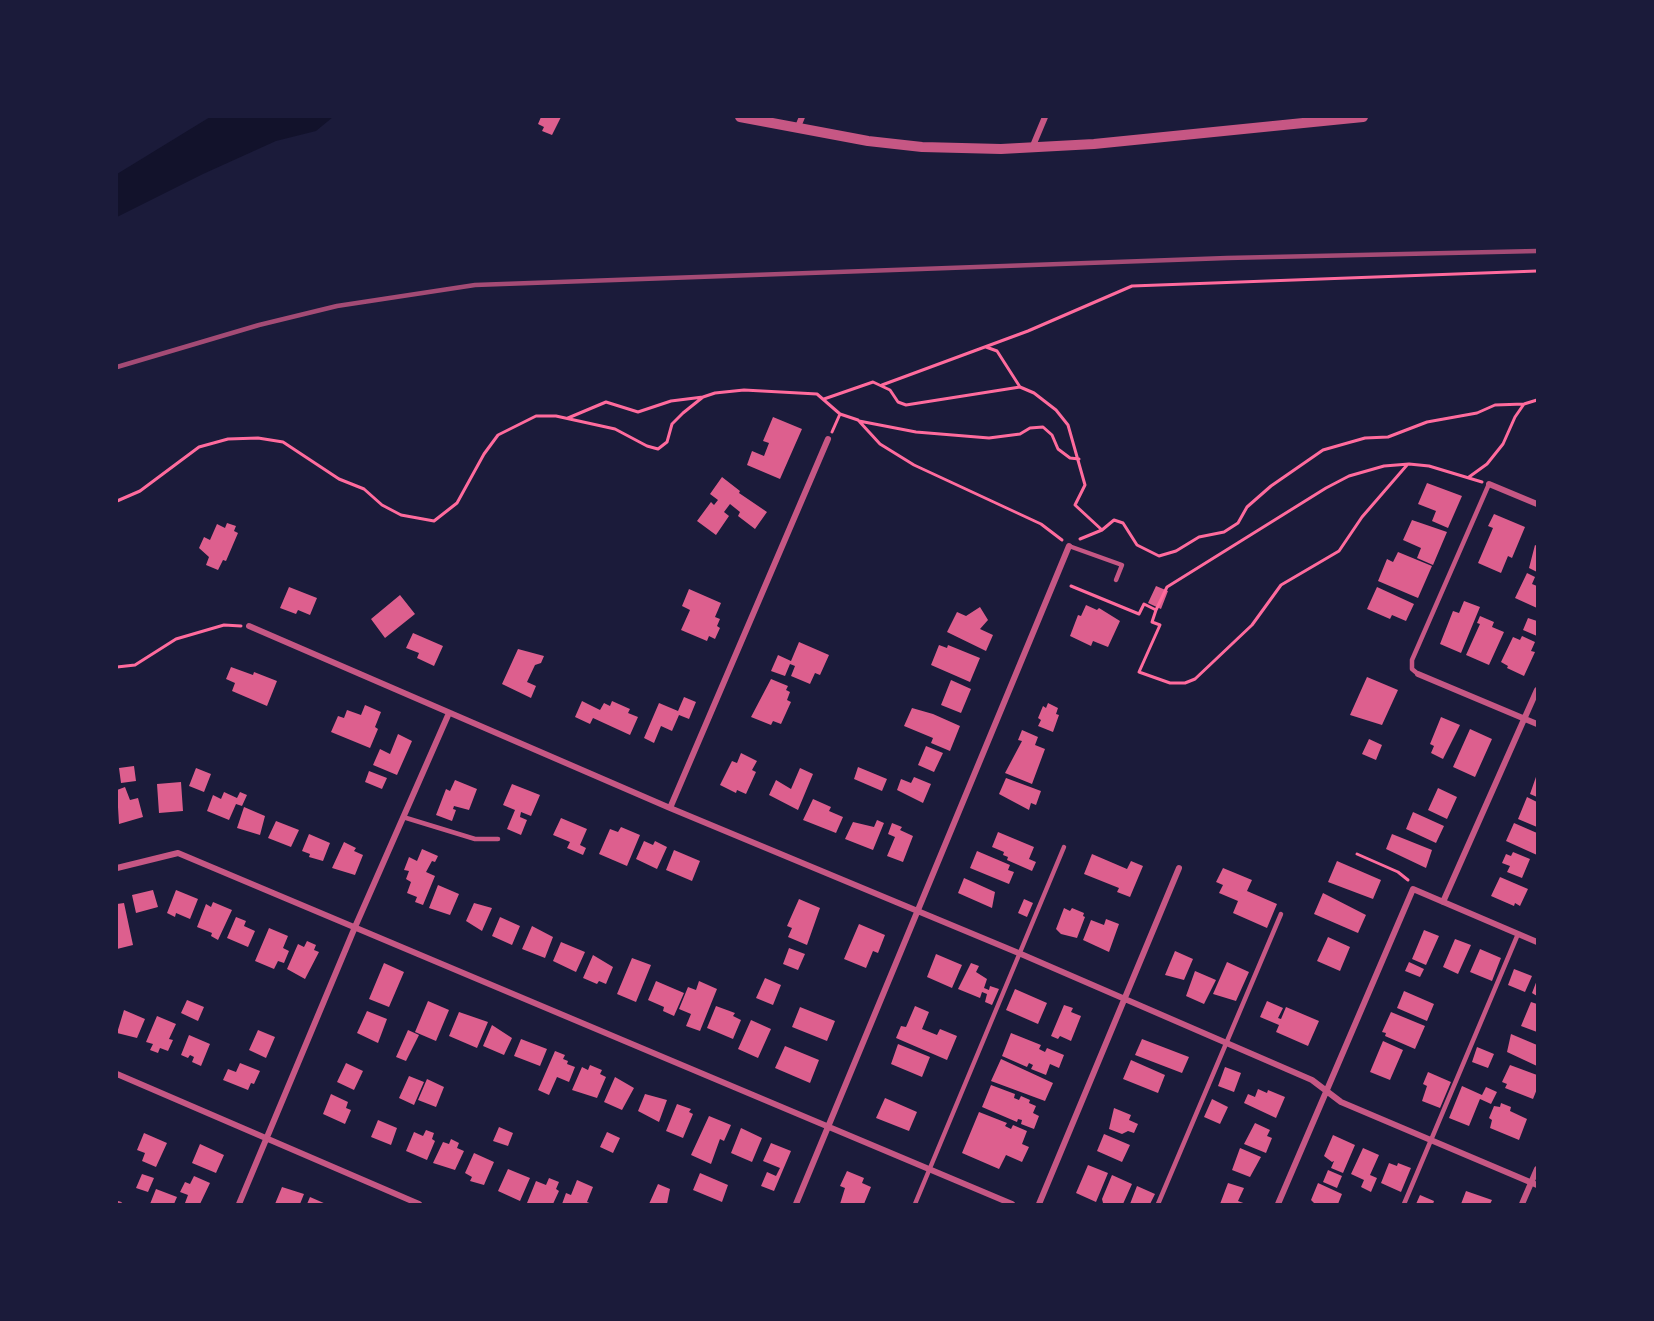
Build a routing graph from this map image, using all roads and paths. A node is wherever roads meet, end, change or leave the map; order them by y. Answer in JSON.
{"nodes":[{"id":1,"x":740,"y":117,"type":"edge"},
{"id":2,"x":802,"y":117,"type":"edge"},
{"id":3,"x":1045,"y":117,"type":"edge"},
{"id":4,"x":1363,"y":117,"type":"edge"},
{"id":5,"x":1283,"y":121,"type":"edge"},
{"id":6,"x":796,"y":129,"type":"junction"},
{"id":7,"x":1032,"y":148,"type":"junction"},
{"id":8,"x":1537,"y":271,"type":"edge"},
{"id":9,"x":986,"y":347,"type":"junction"},
{"id":10,"x":882,"y":385,"type":"junction"},
{"id":11,"x":1020,"y":387,"type":"junction"},
{"id":12,"x":703,"y":397,"type":"junction"},
{"id":13,"x":824,"y":399,"type":"junction"},
{"id":14,"x":1537,"y":400,"type":"edge"},
{"id":15,"x":1524,"y":404,"type":"junction"},
{"id":16,"x":840,"y":414,"type":"junction"},
{"id":17,"x":567,"y":418,"type":"junction"},
{"id":18,"x":858,"y":420,"type":"junction"},
{"id":19,"x":828,"y":439,"type":"joint"},
{"id":20,"x":1079,"y":459,"type":"junction"},
{"id":21,"x":1409,"y":464,"type":"junction"},
{"id":22,"x":1469,"y":477,"type":"junction"},
{"id":23,"x":1489,"y":484,"type":"junction"},
{"id":24,"x":117,"y":501,"type":"edge"},
{"id":25,"x":1537,"y":504,"type":"edge"},
{"id":26,"x":1102,"y":530,"type":"junction"},
{"id":27,"x":1069,"y":546,"type":"junction"},
{"id":28,"x":1116,"y":580,"type":"dead end"},
{"id":29,"x":1071,"y":586,"type":"dead end"},
{"id":30,"x":1156,"y":610,"type":"junction"},
{"id":31,"x":249,"y":626,"type":"joint"},
{"id":32,"x":117,"y":667,"type":"edge"},
{"id":33,"x":1418,"y":674,"type":"joint"},
{"id":34,"x":1537,"y":690,"type":"edge"},
{"id":35,"x":449,"y":713,"type":"junction"},
{"id":36,"x":1524,"y":719,"type":"junction"},
{"id":37,"x":1537,"y":724,"type":"edge"},
{"id":38,"x":670,"y":808,"type":"junction"},
{"id":39,"x":403,"y":817,"type":"junction"},
{"id":40,"x":498,"y":839,"type":"dead end"},
{"id":41,"x":1064,"y":847,"type":"dead end"},
{"id":42,"x":1357,"y":854,"type":"dead end"},
{"id":43,"x":117,"y":868,"type":"edge"},
{"id":44,"x":1179,"y":868,"type":"dead end"},
{"id":45,"x":1413,"y":890,"type":"junction"},
{"id":46,"x":1443,"y":902,"type":"junction"},
{"id":47,"x":918,"y":911,"type":"junction"},
{"id":48,"x":1281,"y":914,"type":"dead end"},
{"id":49,"x":355,"y":927,"type":"junction"},
{"id":50,"x":1518,"y":934,"type":"junction"},
{"id":51,"x":1537,"y":942,"type":"edge"},
{"id":52,"x":1021,"y":954,"type":"junction"},
{"id":53,"x":1124,"y":999,"type":"junction"},
{"id":54,"x":1226,"y":1044,"type":"junction"},
{"id":55,"x":117,"y":1074,"type":"edge"},
{"id":56,"x":1325,"y":1092,"type":"junction"},
{"id":57,"x":829,"y":1126,"type":"junction"},
{"id":58,"x":266,"y":1140,"type":"junction"},
{"id":59,"x":1431,"y":1140,"type":"junction"},
{"id":60,"x":930,"y":1169,"type":"junction"},
{"id":61,"x":1537,"y":1169,"type":"edge"},
{"id":62,"x":1534,"y":1183,"type":"edge"},
{"id":63,"x":240,"y":1204,"type":"edge"},
{"id":64,"x":418,"y":1204,"type":"edge"},
{"id":65,"x":796,"y":1204,"type":"edge"},
{"id":66,"x":915,"y":1204,"type":"edge"},
{"id":67,"x":1012,"y":1204,"type":"edge"},
{"id":68,"x":1039,"y":1204,"type":"edge"},
{"id":69,"x":1158,"y":1204,"type":"edge"},
{"id":70,"x":1278,"y":1204,"type":"edge"},
{"id":71,"x":1404,"y":1204,"type":"edge"},
{"id":72,"x":1522,"y":1204,"type":"edge"}],
"edges":[{"from":1,"to":6,"type":"street"},
{"from":2,"to":6,"type":"street"},
{"from":3,"to":7,"type":"street"},
{"from":4,"to":5,"type":"street"},
{"from":5,"to":7,"type":"street"},
{"from":6,"to":7,"type":"street"},
{"from":8,"to":9,"type":"path"},
{"from":9,"to":10,"type":"path"},
{"from":9,"to":11,"type":"path"},
{"from":10,"to":11,"type":"path"},
{"from":10,"to":13,"type":"path"},
{"from":11,"to":20,"type":"path"},
{"from":12,"to":13,"type":"path"},
{"from":12,"to":17,"type":"path"},
{"from":12,"to":17,"type":"path"},
{"from":13,"to":16,"type":"path"},
{"from":14,"to":15,"type":"path"},
{"from":15,"to":22,"type":"path"},
{"from":15,"to":26,"type":"path"},
{"from":16,"to":18,"type":"path"},
{"from":16,"to":19,"type":"path"},
{"from":17,"to":24,"type":"path"},
{"from":18,"to":20,"type":"path"},
{"from":18,"to":27,"type":"path"},
{"from":19,"to":38,"type":"street"},
{"from":20,"to":26,"type":"path"},
{"from":21,"to":22,"type":"path"},
{"from":21,"to":30,"type":"path"},
{"from":21,"to":30,"type":"path"},
{"from":22,"to":23,"type":"path"},
{"from":23,"to":25,"type":"street"},
{"from":23,"to":33,"type":"lane"},
{"from":26,"to":27,"type":"path"},
{"from":27,"to":28,"type":"lane"},
{"from":27,"to":47,"type":"street"},
{"from":29,"to":30,"type":"path"},
{"from":31,"to":32,"type":"path"},
{"from":31,"to":35,"type":"street"},
{"from":33,"to":36,"type":"street"},
{"from":34,"to":36,"type":"street"},
{"from":35,"to":38,"type":"street"},
{"from":35,"to":39,"type":"street"},
{"from":36,"to":37,"type":"street"},
{"from":36,"to":46,"type":"street"},
{"from":38,"to":47,"type":"street"},
{"from":39,"to":40,"type":"lane"},
{"from":39,"to":49,"type":"street"},
{"from":41,"to":52,"type":"lane"},
{"from":42,"to":45,"type":"path"},
{"from":43,"to":49,"type":"street"},
{"from":44,"to":53,"type":"street"},
{"from":45,"to":46,"type":"street"},
{"from":45,"to":56,"type":"street"},
{"from":46,"to":50,"type":"street"},
{"from":47,"to":52,"type":"street"},
{"from":47,"to":57,"type":"street"},
{"from":48,"to":54,"type":"lane"},
{"from":49,"to":57,"type":"street"},
{"from":49,"to":58,"type":"street"},
{"from":50,"to":51,"type":"street"},
{"from":50,"to":59,"type":"lane"},
{"from":52,"to":53,"type":"street"},
{"from":52,"to":60,"type":"lane"},
{"from":53,"to":54,"type":"street"},
{"from":53,"to":68,"type":"street"},
{"from":54,"to":56,"type":"street"},
{"from":54,"to":69,"type":"lane"},
{"from":55,"to":58,"type":"street"},
{"from":56,"to":59,"type":"street"},
{"from":56,"to":70,"type":"street"},
{"from":57,"to":60,"type":"street"},
{"from":57,"to":65,"type":"street"},
{"from":58,"to":63,"type":"street"},
{"from":58,"to":64,"type":"street"},
{"from":59,"to":62,"type":"street"},
{"from":59,"to":71,"type":"lane"},
{"from":60,"to":66,"type":"lane"},
{"from":60,"to":67,"type":"street"},
{"from":61,"to":62,"type":"street"},
{"from":62,"to":72,"type":"street"}]}
